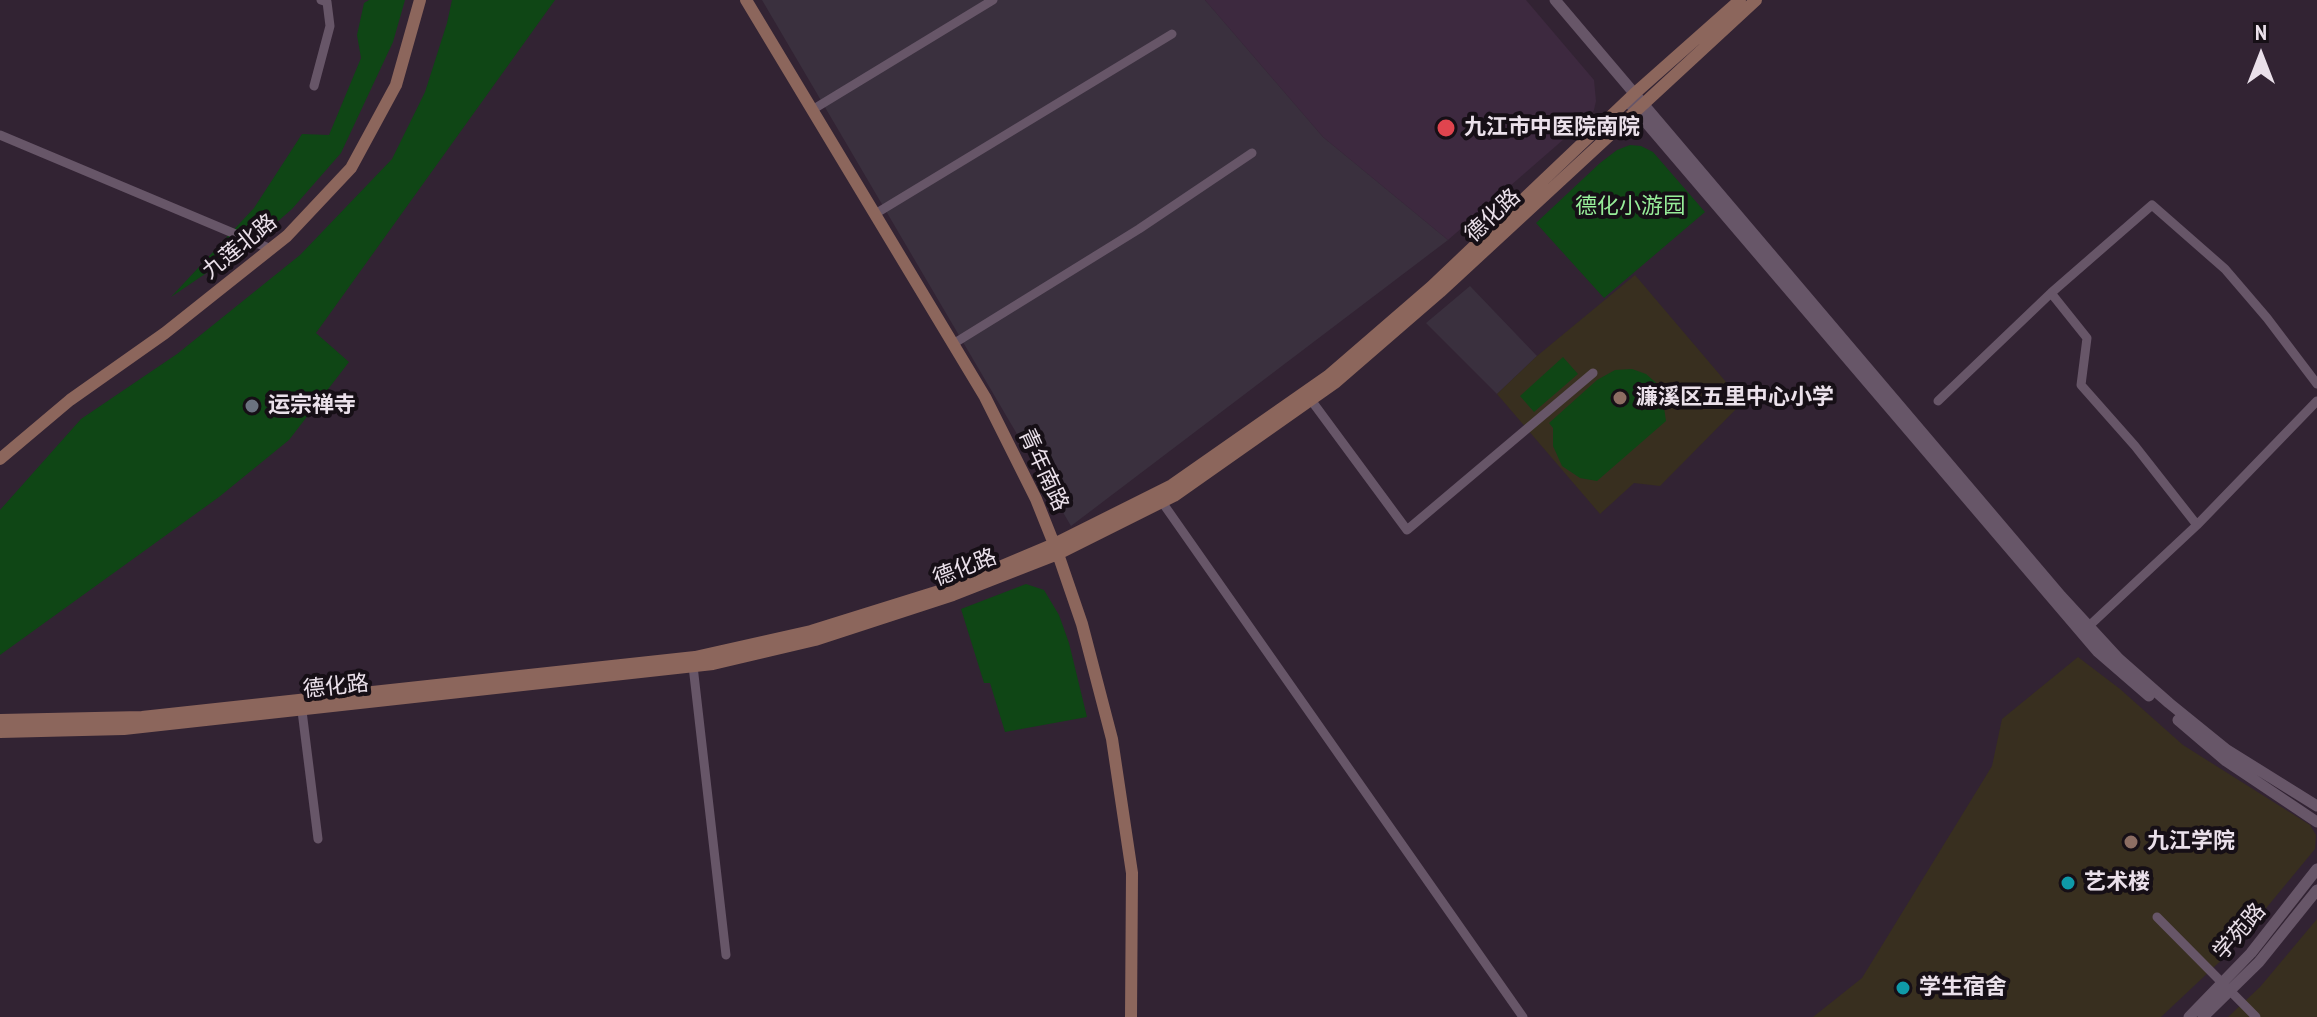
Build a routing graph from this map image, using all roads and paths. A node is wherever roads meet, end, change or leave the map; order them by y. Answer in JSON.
{"nodes":[{"id":1,"x":321,"y":0,"type":"edge"},
{"id":2,"x":420,"y":0,"type":"edge"},
{"id":3,"x":993,"y":0,"type":"edge"},
{"id":4,"x":1555,"y":0,"type":"edge"},
{"id":5,"x":1740,"y":0,"type":"edge"},
{"id":6,"x":1756,"y":0,"type":"edge"},
{"id":7,"x":748,"y":1,"type":"edge"},
{"id":8,"x":1172,"y":34,"type":"dead end"},
{"id":9,"x":314,"y":86,"type":"dead end"},
{"id":10,"x":1635,"y":103,"type":"junction"},
{"id":11,"x":812,"y":110,"type":"junction"},
{"id":12,"x":0,"y":135,"type":"edge"},
{"id":13,"x":1252,"y":153,"type":"dead end"},
{"id":14,"x":875,"y":214,"type":"junction"},
{"id":15,"x":271,"y":249,"type":"junction"},
{"id":16,"x":2051,"y":293,"type":"junction"},
{"id":17,"x":953,"y":344,"type":"junction"},
{"id":18,"x":1593,"y":373,"type":"dead end"},
{"id":19,"x":2315,"y":377,"type":"edge"},
{"id":20,"x":1311,"y":400,"type":"junction"},
{"id":21,"x":1938,"y":401,"type":"dead end"},
{"id":22,"x":2317,"y":401,"type":"edge"},
{"id":23,"x":0,"y":459,"type":"edge"},
{"id":24,"x":1162,"y":502,"type":"junction"},
{"id":25,"x":2197,"y":525,"type":"junction"},
{"id":26,"x":1056,"y":549,"type":"junction"},
{"id":27,"x":2089,"y":626,"type":"junction"},
{"id":28,"x":693,"y":666,"type":"junction"},
{"id":29,"x":302,"y":711,"type":"junction"},
{"id":30,"x":0,"y":720,"type":"edge"},
{"id":31,"x":0,"y":732,"type":"edge"},
{"id":32,"x":2317,"y":806,"type":"edge"},
{"id":33,"x":2317,"y":822,"type":"edge"},
{"id":34,"x":318,"y":839,"type":"dead end"},
{"id":35,"x":2317,"y":869,"type":"edge"},
{"id":36,"x":2317,"y":890,"type":"edge"},
{"id":37,"x":2157,"y":917,"type":"dead end"},
{"id":38,"x":726,"y":955,"type":"dead end"},
{"id":39,"x":1131,"y":1017,"type":"edge"},
{"id":40,"x":1523,"y":1017,"type":"edge"},
{"id":41,"x":2189,"y":1017,"type":"edge"},
{"id":42,"x":2203,"y":1017,"type":"edge"},
{"id":43,"x":2256,"y":1017,"type":"edge"}],
"edges":[{"from":1,"to":9,"type":"street"},
{"from":2,"to":15,"type":"main road","name":"九莲北路"},
{"from":3,"to":11,"type":"street"},
{"from":4,"to":10,"type":"street"},
{"from":5,"to":10,"type":"main road","name":"德化路"},
{"from":6,"to":10,"type":"main road","name":"德化路"},
{"from":7,"to":11,"type":"main road","name":"青年南路"},
{"from":8,"to":14,"type":"street"},
{"from":10,"to":20,"type":"main road","name":"德化路"},
{"from":10,"to":26,"type":"main road","name":"德化路"},
{"from":10,"to":27,"type":"street"},
{"from":10,"to":33,"type":"street"},
{"from":11,"to":14,"type":"main road","name":"青年南路"},
{"from":12,"to":15,"type":"street"},
{"from":13,"to":17,"type":"street"},
{"from":14,"to":17,"type":"main road","name":"青年南路"},
{"from":15,"to":23,"type":"main road","name":"九莲北路"},
{"from":16,"to":19,"type":"street"},
{"from":16,"to":21,"type":"street"},
{"from":16,"to":25,"type":"street"},
{"from":17,"to":26,"type":"main road","name":"青年南路"},
{"from":18,"to":20,"type":"street"},
{"from":20,"to":24,"type":"main road","name":"德化路"},
{"from":22,"to":25,"type":"street"},
{"from":24,"to":26,"type":"main road","name":"德化路"},
{"from":24,"to":40,"type":"street"},
{"from":25,"to":27,"type":"street"},
{"from":26,"to":28,"type":"main road","name":"德化路"},
{"from":26,"to":30,"type":"main road","name":"德化路"},
{"from":26,"to":39,"type":"main road","name":"青年南路"},
{"from":27,"to":32,"type":"street"},
{"from":28,"to":29,"type":"main road","name":"德化路"},
{"from":28,"to":38,"type":"street"},
{"from":29,"to":31,"type":"main road","name":"德化路"},
{"from":29,"to":34,"type":"street"},
{"from":35,"to":41,"type":"street","name":"学苑路"},
{"from":36,"to":42,"type":"street","name":"学苑路"},
{"from":37,"to":43,"type":"street"}]}
